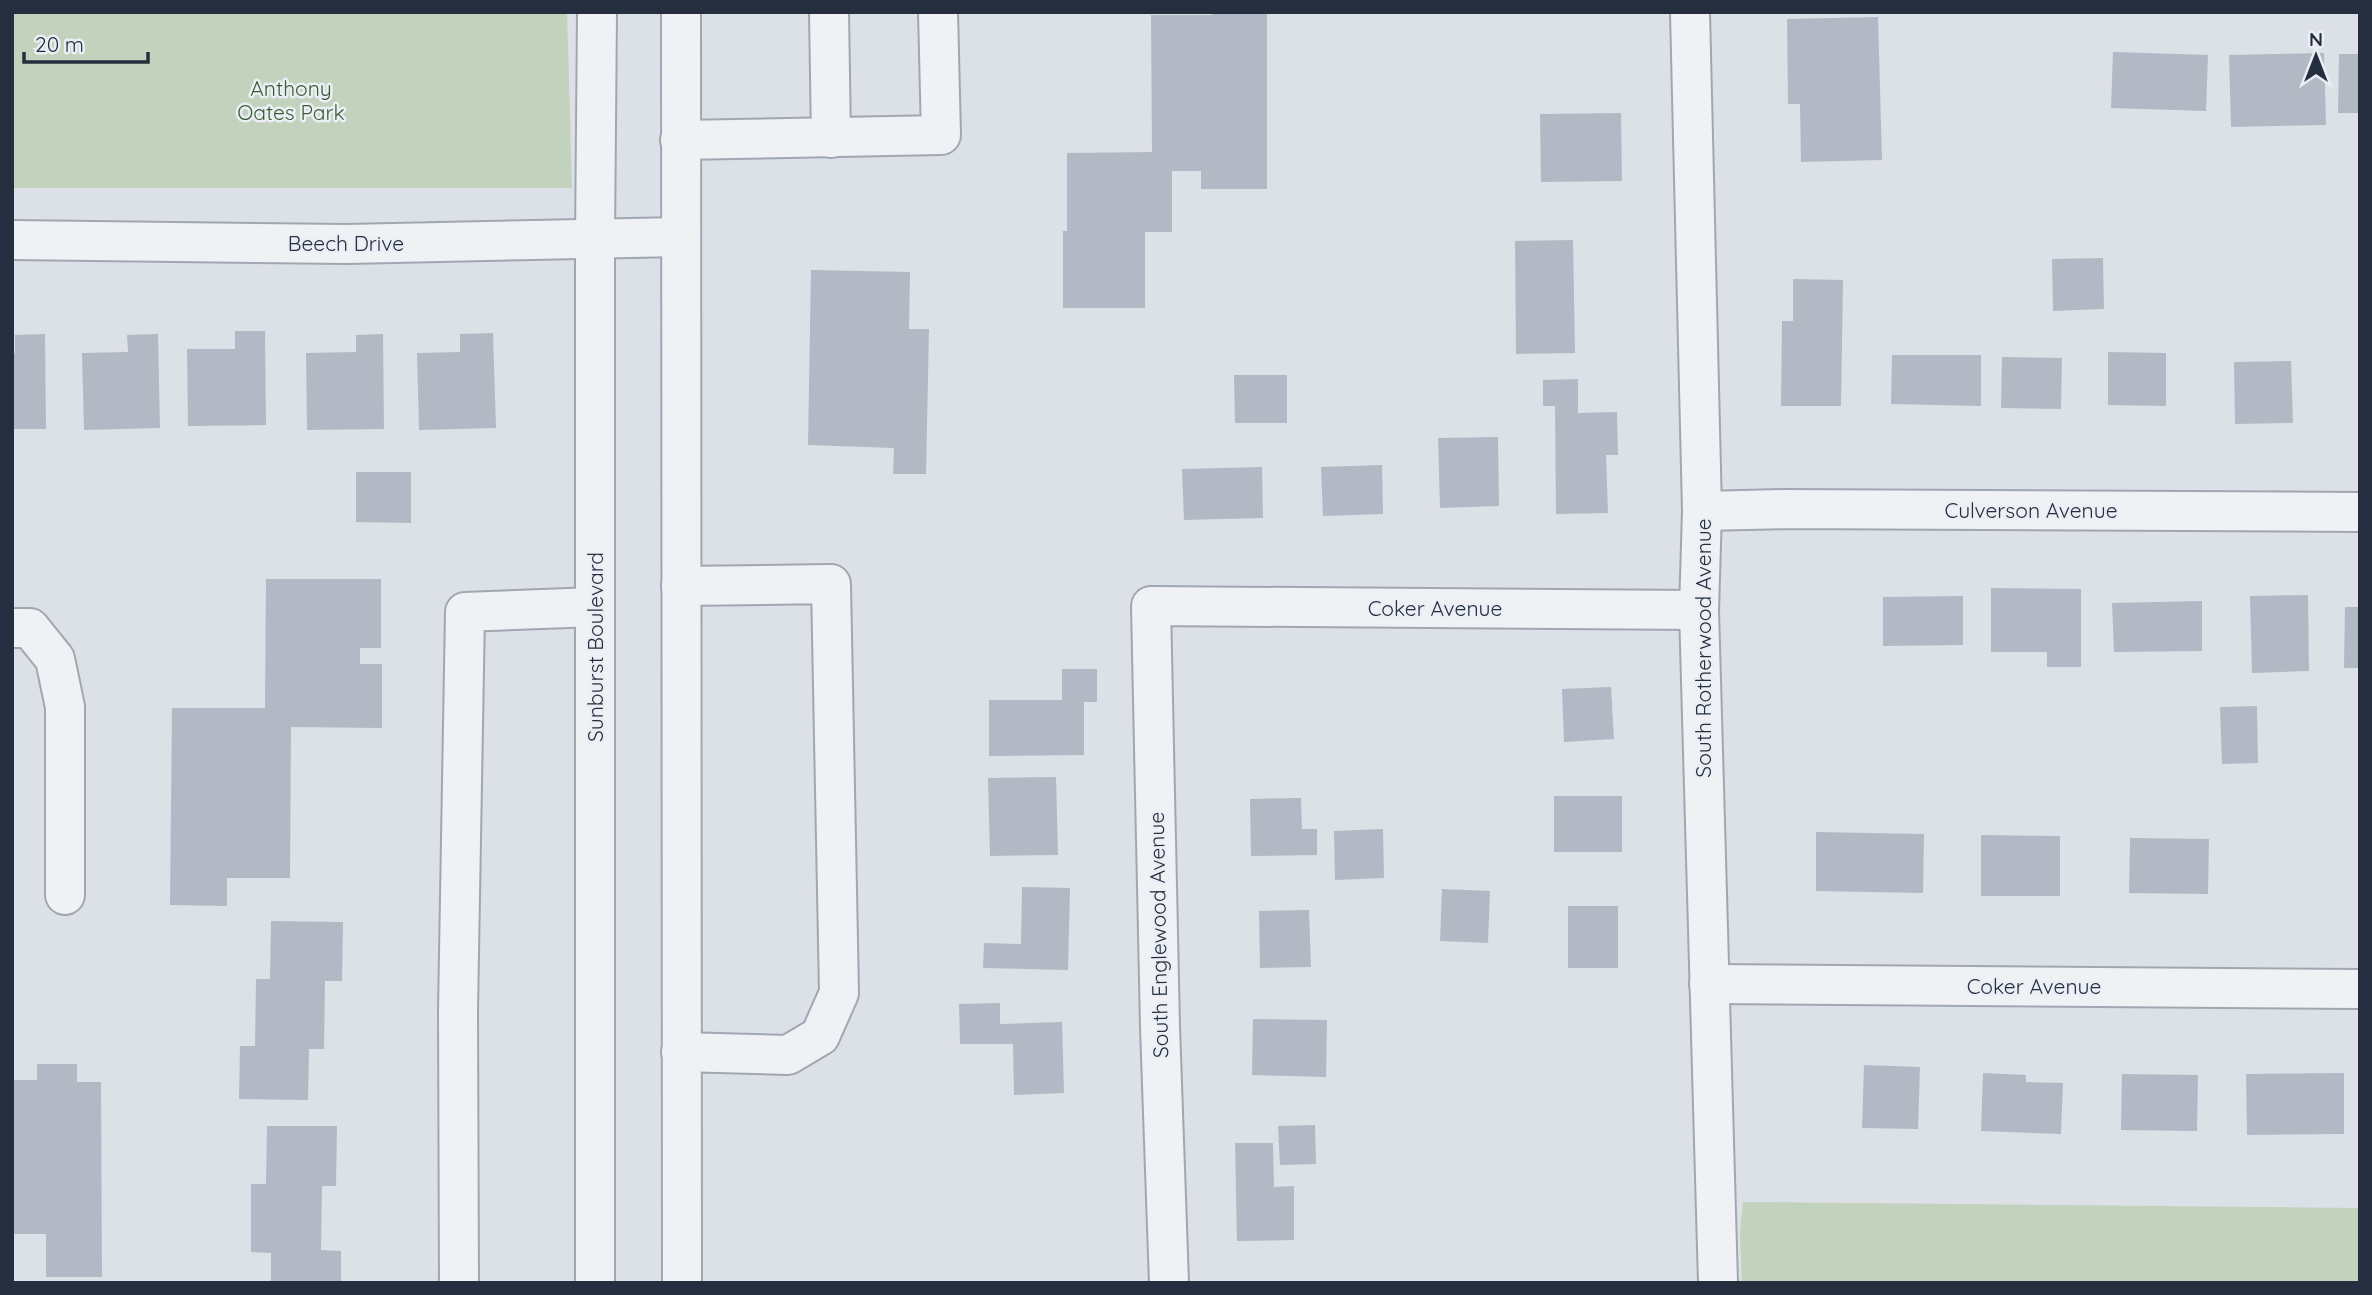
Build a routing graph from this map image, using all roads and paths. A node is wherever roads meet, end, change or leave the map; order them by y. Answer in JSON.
{"nodes":[{"id":1,"x":597,"y":12,"type":"edge"},
{"id":2,"x":681,"y":12,"type":"edge"},
{"id":3,"x":829,"y":12,"type":"edge"},
{"id":4,"x":939,"y":12,"type":"edge"},
{"id":5,"x":1690,"y":12,"type":"edge"},
{"id":6,"x":831,"y":138,"type":"junction"},
{"id":7,"x":680,"y":140,"type":"junction"},
{"id":8,"x":680,"y":237,"type":"junction"},
{"id":9,"x":595,"y":239,"type":"junction"},
{"id":10,"x":12,"y":240,"type":"edge"},
{"id":11,"x":1702,"y":511,"type":"junction"},
{"id":12,"x":2360,"y":512,"type":"edge"},
{"id":13,"x":681,"y":586,"type":"junction"},
{"id":14,"x":1170,"y":606,"type":"joint"},
{"id":15,"x":595,"y":607,"type":"junction"},
{"id":16,"x":1699,"y":610,"type":"junction"},
{"id":17,"x":12,"y":628,"type":"edge"},
{"id":18,"x":65,"y":895,"type":"dead end"},
{"id":19,"x":1709,"y":984,"type":"junction"},
{"id":20,"x":2360,"y":989,"type":"edge"},
{"id":21,"x":681,"y":1052,"type":"junction"},
{"id":22,"x":459,"y":1283,"type":"edge"},
{"id":23,"x":595,"y":1283,"type":"edge"},
{"id":24,"x":682,"y":1283,"type":"edge"},
{"id":25,"x":1170,"y":1283,"type":"edge"},
{"id":26,"x":1718,"y":1283,"type":"edge"}],
"edges":[{"from":1,"to":9,"type":"street","name":"Sunburst Boulevard"},
{"from":2,"to":7,"type":"street"},
{"from":3,"to":6,"type":"street"},
{"from":4,"to":6,"type":"street"},
{"from":5,"to":11,"type":"street","name":"South Rotherwood Avenue"},
{"from":6,"to":7,"type":"street"},
{"from":7,"to":8,"type":"street"},
{"from":8,"to":9,"type":"street","name":"Beech Drive"},
{"from":8,"to":13,"type":"street"},
{"from":9,"to":10,"type":"street","name":"Beech Drive"},
{"from":9,"to":15,"type":"street","name":"Sunburst Boulevard"},
{"from":11,"to":12,"type":"street","name":"Culverson Avenue"},
{"from":11,"to":16,"type":"street","name":"South Rotherwood Avenue"},
{"from":13,"to":21,"type":"street"},
{"from":13,"to":21,"type":"street"},
{"from":14,"to":16,"type":"street","name":"Coker Avenue"},
{"from":14,"to":25,"type":"street","name":"South Englewood Avenue"},
{"from":15,"to":22,"type":"street"},
{"from":15,"to":23,"type":"street","name":"Sunburst Boulevard"},
{"from":16,"to":19,"type":"street","name":"South Rotherwood Avenue"},
{"from":17,"to":18,"type":"street"},
{"from":19,"to":20,"type":"street","name":"Coker Avenue"},
{"from":19,"to":26,"type":"street","name":"South Rotherwood Avenue"},
{"from":21,"to":24,"type":"street"}]}
